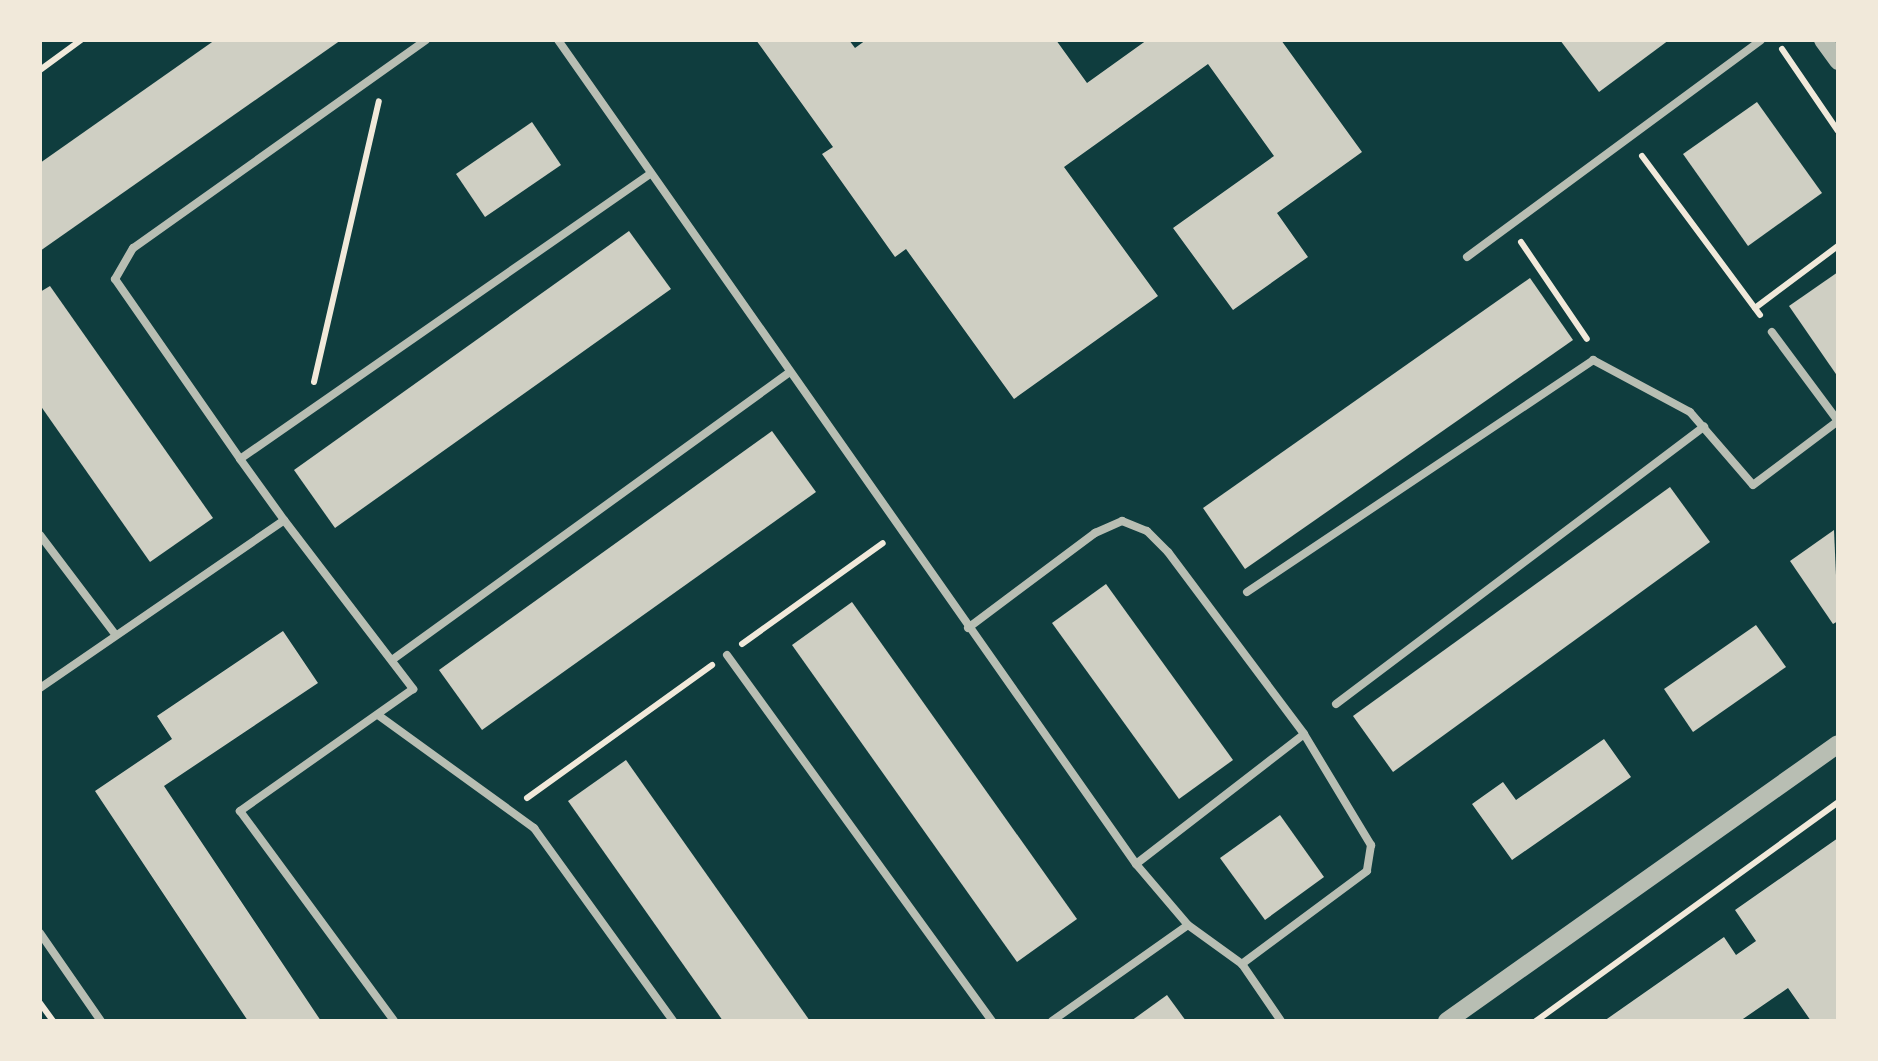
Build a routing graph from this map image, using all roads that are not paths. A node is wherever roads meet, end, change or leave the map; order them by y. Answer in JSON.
{"nodes":[{"id":1,"x":426,"y":40,"type":"edge"},
{"id":2,"x":558,"y":40,"type":"edge"},
{"id":3,"x":1761,"y":40,"type":"edge"},
{"id":4,"x":1823,"y":40,"type":"edge"},
{"id":5,"x":1838,"y":61,"type":"edge"},
{"id":6,"x":649,"y":174,"type":"junction"},
{"id":7,"x":1466,"y":257,"type":"dead end"},
{"id":8,"x":1772,"y":332,"type":"road end"},
{"id":9,"x":788,"y":374,"type":"junction"},
{"id":10,"x":1704,"y":427,"type":"junction"},
{"id":11,"x":240,"y":459,"type":"junction"},
{"id":12,"x":284,"y":520,"type":"junction"},
{"id":13,"x":40,"y":535,"type":"edge"},
{"id":14,"x":1247,"y":592,"type":"dead end"},
{"id":15,"x":968,"y":628,"type":"junction"},
{"id":16,"x":115,"y":634,"type":"junction"},
{"id":17,"x":727,"y":654,"type":"road end"},
{"id":18,"x":392,"y":660,"type":"junction"},
{"id":19,"x":40,"y":688,"type":"edge"},
{"id":20,"x":1336,"y":704,"type":"dead end"},
{"id":21,"x":378,"y":715,"type":"junction"},
{"id":22,"x":1304,"y":734,"type":"junction"},
{"id":23,"x":1838,"y":744,"type":"edge"},
{"id":24,"x":1136,"y":864,"type":"junction"},
{"id":25,"x":1188,"y":925,"type":"junction"},
{"id":26,"x":40,"y":933,"type":"edge"},
{"id":27,"x":1242,"y":964,"type":"junction"},
{"id":28,"x":101,"y":1021,"type":"edge"},
{"id":29,"x":394,"y":1021,"type":"edge"},
{"id":30,"x":673,"y":1021,"type":"edge"},
{"id":31,"x":992,"y":1021,"type":"edge"},
{"id":32,"x":1052,"y":1021,"type":"edge"},
{"id":33,"x":1282,"y":1021,"type":"edge"},
{"id":34,"x":1448,"y":1021,"type":"edge"}],
"edges":[{"from":1,"to":11,"type":"lane"},
{"from":2,"to":6,"type":"lane"},
{"from":3,"to":7,"type":"lane"},
{"from":4,"to":5,"type":"street"},
{"from":6,"to":9,"type":"lane"},
{"from":6,"to":11,"type":"lane"},
{"from":8,"to":10,"type":"lane"},
{"from":9,"to":15,"type":"lane"},
{"from":9,"to":18,"type":"lane"},
{"from":10,"to":14,"type":"lane"},
{"from":10,"to":20,"type":"lane"},
{"from":11,"to":12,"type":"lane"},
{"from":12,"to":16,"type":"lane"},
{"from":12,"to":18,"type":"lane"},
{"from":13,"to":16,"type":"lane"},
{"from":15,"to":22,"type":"lane"},
{"from":15,"to":24,"type":"lane"},
{"from":16,"to":19,"type":"lane"},
{"from":17,"to":31,"type":"lane"},
{"from":18,"to":21,"type":"lane"},
{"from":21,"to":29,"type":"lane"},
{"from":21,"to":30,"type":"lane"},
{"from":22,"to":24,"type":"lane"},
{"from":22,"to":27,"type":"lane"},
{"from":23,"to":34,"type":"street"},
{"from":24,"to":25,"type":"lane"},
{"from":25,"to":27,"type":"lane"},
{"from":25,"to":32,"type":"lane"},
{"from":26,"to":28,"type":"lane"},
{"from":27,"to":33,"type":"lane"}]}
